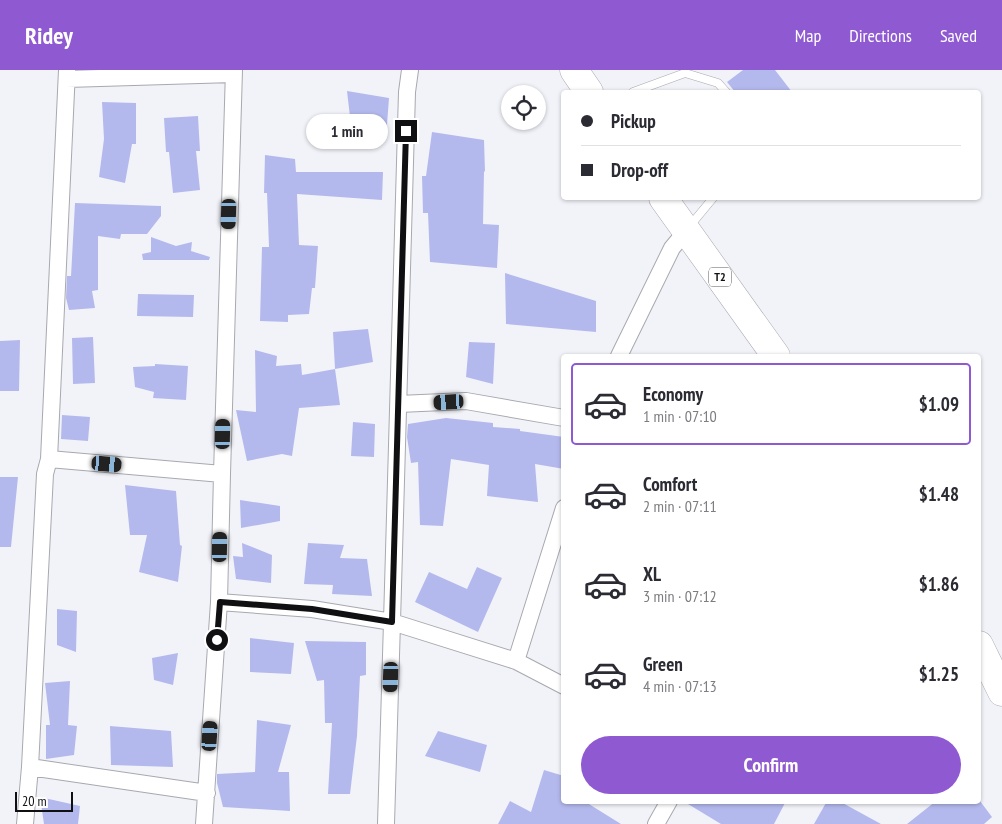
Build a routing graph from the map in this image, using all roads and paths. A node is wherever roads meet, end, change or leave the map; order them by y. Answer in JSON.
{"nodes":[{"id":1,"x":410,"y":70,"type":"edge"},
{"id":2,"x":574,"y":70,"type":"edge"},
{"id":3,"x":234,"y":72,"type":"edge"},
{"id":4,"x":67,"y":74,"type":"edge"},
{"id":5,"x":588,"y":90,"type":"edge"},
{"id":6,"x":638,"y":90,"type":"edge"},
{"id":7,"x":724,"y":90,"type":"edge"},
{"id":8,"x":664,"y":200,"type":"edge"},
{"id":9,"x":711,"y":200,"type":"edge"},
{"id":10,"x":687,"y":230,"type":"junction"},
{"id":11,"x":620,"y":354,"type":"edge"},
{"id":12,"x":775,"y":354,"type":"edge"},
{"id":13,"x":398,"y":404,"type":"junction"},
{"id":14,"x":561,"y":417,"type":"edge"},
{"id":15,"x":49,"y":459,"type":"junction"},
{"id":16,"x":222,"y":474,"type":"junction"},
{"id":17,"x":561,"y":518,"type":"edge"},
{"id":18,"x":220,"y":602,"type":"junction"},
{"id":19,"x":392,"y":622,"type":"junction"},
{"id":20,"x":981,"y":649,"type":"edge"},
{"id":21,"x":516,"y":661,"type":"junction"},
{"id":22,"x":561,"y":684,"type":"edge"},
{"id":23,"x":1002,"y":692,"type":"edge"},
{"id":24,"x":30,"y":767,"type":"junction"},
{"id":25,"x":206,"y":793,"type":"junction"},
{"id":26,"x":667,"y":804,"type":"edge"},
{"id":27,"x":25,"y":824,"type":"edge"},
{"id":28,"x":204,"y":824,"type":"edge"},
{"id":29,"x":386,"y":824,"type":"edge"},
{"id":30,"x":656,"y":824,"type":"edge"}],
"edges":[{"from":1,"to":13,"type":"street"},
{"from":2,"to":5,"type":"highway"},
{"from":3,"to":4,"type":"street"},
{"from":3,"to":16,"type":"street"},
{"from":4,"to":15,"type":"street"},
{"from":6,"to":7,"type":"lane"},
{"from":8,"to":10,"type":"highway","number":"T2"},
{"from":9,"to":10,"type":"lane"},
{"from":10,"to":11,"type":"street"},
{"from":10,"to":12,"type":"highway","number":"T2"},
{"from":13,"to":14,"type":"street"},
{"from":13,"to":19,"type":"street"},
{"from":15,"to":16,"type":"street"},
{"from":15,"to":24,"type":"street"},
{"from":16,"to":18,"type":"street"},
{"from":17,"to":21,"type":"street"},
{"from":18,"to":19,"type":"street"},
{"from":18,"to":25,"type":"street"},
{"from":19,"to":21,"type":"street"},
{"from":19,"to":29,"type":"street"},
{"from":20,"to":23,"type":"highway"},
{"from":21,"to":22,"type":"street"},
{"from":24,"to":25,"type":"street"},
{"from":24,"to":27,"type":"street"},
{"from":25,"to":28,"type":"street"},
{"from":26,"to":30,"type":"street"}]}
